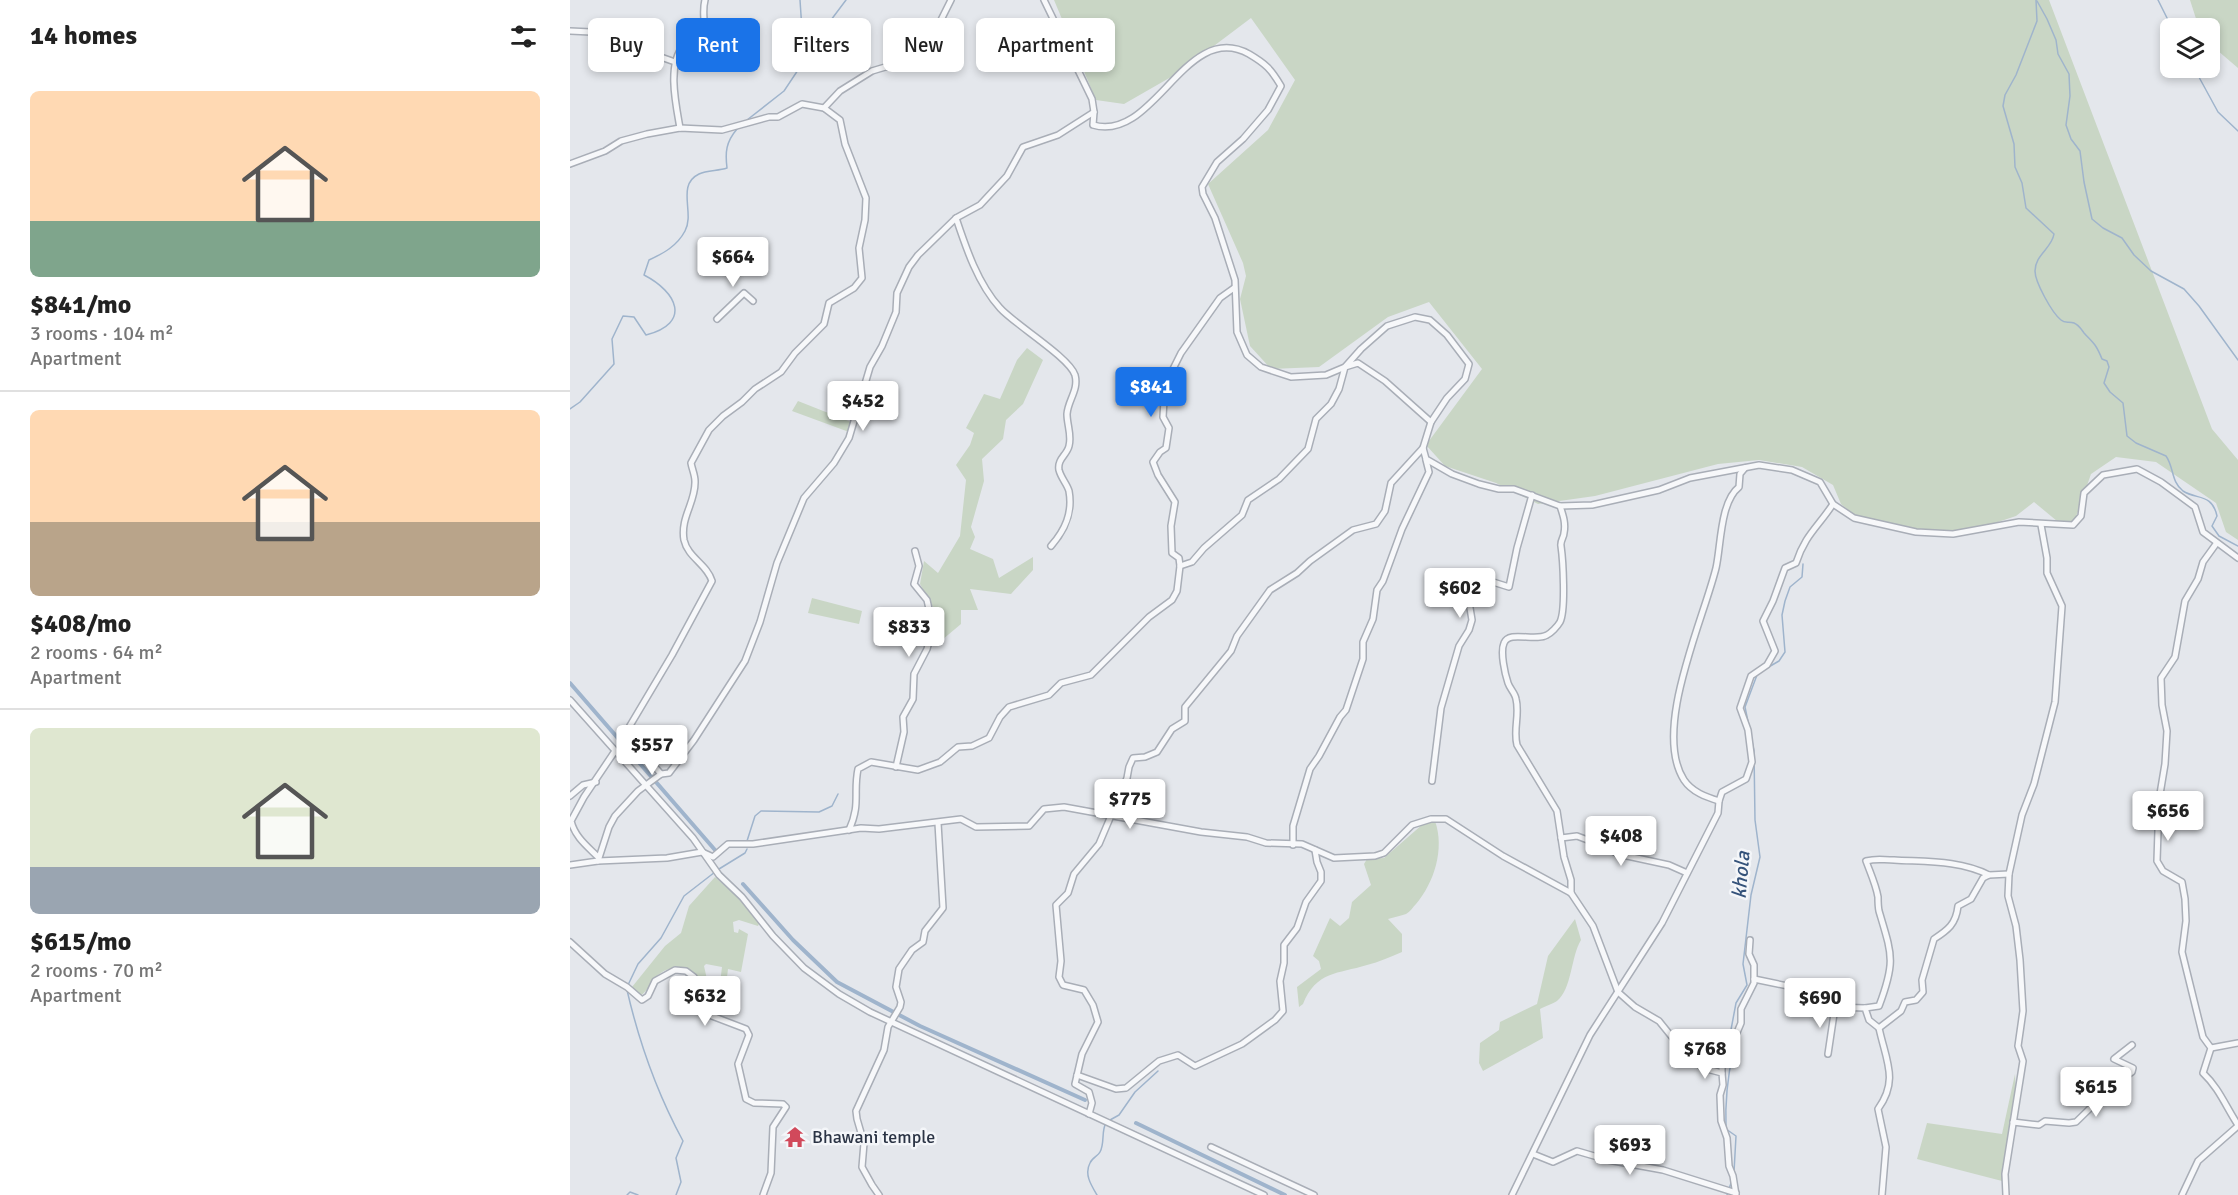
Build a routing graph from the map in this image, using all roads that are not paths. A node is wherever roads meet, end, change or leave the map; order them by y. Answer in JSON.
{"nodes":[{"id":1,"x":705,"y":0,"type":"edge"},
{"id":2,"x":951,"y":0,"type":"edge"},
{"id":3,"x":1044,"y":0,"type":"edge"},
{"id":4,"x":570,"y":31,"type":"edge"},
{"id":5,"x":675,"y":62,"type":"junction"},
{"id":6,"x":824,"y":108,"type":"junction"},
{"id":7,"x":1094,"y":112,"type":"junction"},
{"id":8,"x":680,"y":128,"type":"junction"},
{"id":9,"x":570,"y":164,"type":"edge"},
{"id":10,"x":956,"y":218,"type":"junction"},
{"id":11,"x":1234,"y":288,"type":"junction"},
{"id":12,"x":753,"y":301,"type":"dead end"},
{"id":13,"x":717,"y":319,"type":"dead end"},
{"id":14,"x":1345,"y":367,"type":"junction"},
{"id":15,"x":1431,"y":422,"type":"junction"},
{"id":16,"x":1423,"y":448,"type":"junction"},
{"id":17,"x":1426,"y":459,"type":"junction"},
{"id":18,"x":1747,"y":466,"type":"junction"},
{"id":19,"x":1532,"y":495,"type":"junction"},
{"id":20,"x":1833,"y":504,"type":"junction"},
{"id":21,"x":1560,"y":506,"type":"junction"},
{"id":22,"x":2041,"y":525,"type":"junction"},
{"id":23,"x":2216,"y":544,"type":"junction"},
{"id":24,"x":1051,"y":546,"type":"dead end"},
{"id":25,"x":915,"y":551,"type":"dead end"},
{"id":26,"x":2238,"y":558,"type":"edge"},
{"id":27,"x":1180,"y":566,"type":"junction"},
{"id":28,"x":570,"y":700,"type":"edge"},
{"id":29,"x":615,"y":751,"type":"junction"},
{"id":30,"x":896,"y":767,"type":"junction"},
{"id":31,"x":659,"y":776,"type":"junction"},
{"id":32,"x":1432,"y":781,"type":"dead end"},
{"id":33,"x":596,"y":782,"type":"junction"},
{"id":34,"x":648,"y":785,"type":"junction"},
{"id":35,"x":570,"y":796,"type":"edge"},
{"id":36,"x":1719,"y":801,"type":"junction"},
{"id":37,"x":1113,"y":816,"type":"junction"},
{"id":38,"x":938,"y":823,"type":"junction"},
{"id":39,"x":849,"y":830,"type":"junction"},
{"id":40,"x":1561,"y":838,"type":"junction"},
{"id":41,"x":1293,"y":845,"type":"junction"},
{"id":42,"x":1316,"y":850,"type":"junction"},
{"id":43,"x":702,"y":852,"type":"junction"},
{"id":44,"x":598,"y":859,"type":"junction"},
{"id":45,"x":570,"y":865,"type":"edge"},
{"id":46,"x":1687,"y":873,"type":"junction"},
{"id":47,"x":2009,"y":874,"type":"junction"},
{"id":48,"x":1989,"y":875,"type":"junction"},
{"id":49,"x":1571,"y":893,"type":"junction"},
{"id":50,"x":1750,"y":940,"type":"dead end"},
{"id":51,"x":570,"y":942,"type":"edge"},
{"id":52,"x":1754,"y":979,"type":"junction"},
{"id":53,"x":1617,"y":992,"type":"junction"},
{"id":54,"x":1835,"y":1007,"type":"junction"},
{"id":55,"x":1865,"y":1008,"type":"junction"},
{"id":56,"x":893,"y":1019,"type":"junction"},
{"id":57,"x":1879,"y":1028,"type":"junction"},
{"id":58,"x":2238,"y":1043,"type":"edge"},
{"id":59,"x":2132,"y":1045,"type":"dead end"},
{"id":60,"x":2211,"y":1048,"type":"junction"},
{"id":61,"x":1828,"y":1054,"type":"dead end"},
{"id":62,"x":1722,"y":1073,"type":"junction"},
{"id":63,"x":1077,"y":1075,"type":"junction"},
{"id":64,"x":1089,"y":1114,"type":"junction"},
{"id":65,"x":2013,"y":1122,"type":"junction"},
{"id":66,"x":2238,"y":1125,"type":"edge"},
{"id":67,"x":1211,"y":1147,"type":"dead end"},
{"id":68,"x":1533,"y":1154,"type":"junction"},
{"id":69,"x":1736,"y":1194,"type":"edge"},
{"id":70,"x":763,"y":1195,"type":"edge"},
{"id":71,"x":879,"y":1195,"type":"edge"},
{"id":72,"x":1264,"y":1195,"type":"edge"},
{"id":73,"x":1314,"y":1195,"type":"edge"},
{"id":74,"x":1512,"y":1195,"type":"edge"},
{"id":75,"x":1882,"y":1195,"type":"edge"},
{"id":76,"x":2006,"y":1195,"type":"edge"},
{"id":77,"x":2182,"y":1195,"type":"edge"}],
"edges":[{"from":1,"to":5,"type":"street"},
{"from":2,"to":6,"type":"street"},
{"from":3,"to":7,"type":"street"},
{"from":4,"to":5,"type":"street"},
{"from":5,"to":8,"type":"street"},
{"from":6,"to":8,"type":"street"},
{"from":6,"to":31,"type":"street"},
{"from":7,"to":10,"type":"street"},
{"from":7,"to":11,"type":"street"},
{"from":8,"to":9,"type":"street"},
{"from":10,"to":24,"type":"street"},
{"from":10,"to":31,"type":"street"},
{"from":11,"to":14,"type":"street"},
{"from":11,"to":27,"type":"street"},
{"from":12,"to":13,"type":"street"},
{"from":14,"to":15,"type":"street"},
{"from":14,"to":15,"type":"street"},
{"from":14,"to":27,"type":"street"},
{"from":15,"to":16,"type":"street"},
{"from":16,"to":17,"type":"street"},
{"from":16,"to":37,"type":"street"},
{"from":17,"to":19,"type":"street"},
{"from":17,"to":41,"type":"street"},
{"from":18,"to":20,"type":"street"},
{"from":18,"to":21,"type":"street"},
{"from":18,"to":36,"type":"street"},
{"from":19,"to":21,"type":"street"},
{"from":19,"to":32,"type":"street"},
{"from":20,"to":22,"type":"street"},
{"from":20,"to":36,"type":"street"},
{"from":21,"to":40,"type":"street"},
{"from":22,"to":23,"type":"street"},
{"from":22,"to":47,"type":"street"},
{"from":23,"to":26,"type":"street"},
{"from":23,"to":60,"type":"street"},
{"from":25,"to":30,"type":"street"},
{"from":27,"to":30,"type":"street"},
{"from":28,"to":29,"type":"street"},
{"from":29,"to":33,"type":"street"},
{"from":29,"to":34,"type":"street"},
{"from":30,"to":39,"type":"street"},
{"from":31,"to":34,"type":"street"},
{"from":33,"to":35,"type":"street"},
{"from":33,"to":44,"type":"street"},
{"from":34,"to":43,"type":"street"},
{"from":34,"to":44,"type":"street"},
{"from":36,"to":46,"type":"street"},
{"from":37,"to":38,"type":"street"},
{"from":37,"to":41,"type":"street"},
{"from":37,"to":63,"type":"street"},
{"from":38,"to":39,"type":"street"},
{"from":38,"to":56,"type":"street"},
{"from":39,"to":43,"type":"street"},
{"from":40,"to":46,"type":"street"},
{"from":40,"to":49,"type":"street"},
{"from":41,"to":42,"type":"street"},
{"from":42,"to":49,"type":"street"},
{"from":42,"to":63,"type":"street"},
{"from":43,"to":44,"type":"street"},
{"from":43,"to":56,"type":"street"},
{"from":44,"to":45,"type":"street"},
{"from":46,"to":53,"type":"street"},
{"from":47,"to":48,"type":"street"},
{"from":47,"to":65,"type":"street"},
{"from":48,"to":55,"type":"street"},
{"from":48,"to":57,"type":"street"},
{"from":49,"to":53,"type":"street"},
{"from":50,"to":52,"type":"street"},
{"from":51,"to":70,"type":"street"},
{"from":52,"to":54,"type":"street"},
{"from":52,"to":62,"type":"street"},
{"from":53,"to":62,"type":"street"},
{"from":53,"to":68,"type":"street"},
{"from":54,"to":55,"type":"street"},
{"from":54,"to":61,"type":"street"},
{"from":55,"to":57,"type":"street"},
{"from":56,"to":64,"type":"street"},
{"from":56,"to":71,"type":"street"},
{"from":57,"to":75,"type":"street"},
{"from":58,"to":60,"type":"street"},
{"from":59,"to":65,"type":"street"},
{"from":60,"to":66,"type":"street"},
{"from":62,"to":69,"type":"street"},
{"from":63,"to":64,"type":"street"},
{"from":64,"to":72,"type":"street"},
{"from":65,"to":76,"type":"street"},
{"from":66,"to":77,"type":"street"},
{"from":67,"to":73,"type":"street"},
{"from":68,"to":69,"type":"street"},
{"from":68,"to":74,"type":"street"}]}
